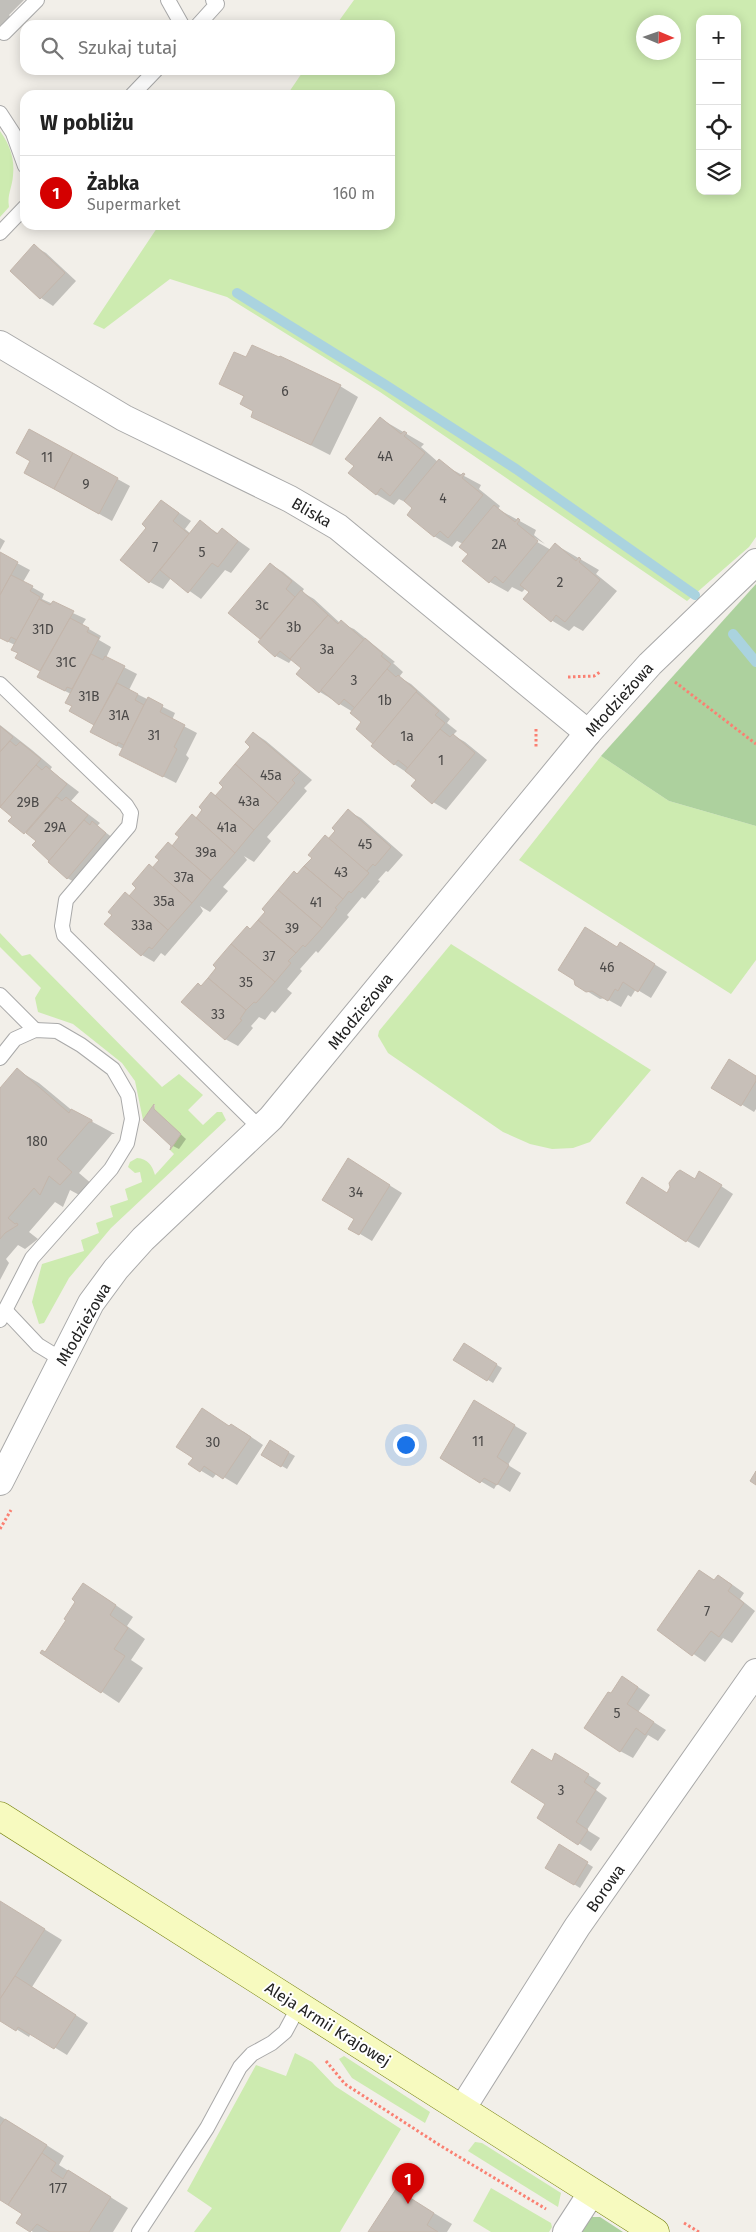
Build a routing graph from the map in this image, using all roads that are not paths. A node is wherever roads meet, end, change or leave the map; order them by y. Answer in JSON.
{"nodes":[{"id":1,"x":37,"y":0,"type":"edge"},
{"id":2,"x":168,"y":0,"type":"edge"},
{"id":3,"x":213,"y":0,"type":"edge"},
{"id":4,"x":179,"y":20,"type":"edge"},
{"id":5,"x":203,"y":20,"type":"edge"},
{"id":6,"x":4,"y":33,"type":"dead end"},
{"id":7,"x":151,"y":75,"type":"edge"},
{"id":8,"x":137,"y":90,"type":"edge"},
{"id":9,"x":0,"y":113,"type":"edge"},
{"id":10,"x":20,"y":152,"type":"edge"},
{"id":11,"x":20,"y":212,"type":"edge"},
{"id":12,"x":0,"y":233,"type":"edge"},
{"id":13,"x":0,"y":344,"type":"edge"},
{"id":14,"x":756,"y":562,"type":"edge"},
{"id":15,"x":0,"y":684,"type":"edge"},
{"id":16,"x":588,"y":733,"type":"junction"},
{"id":17,"x":0,"y":995,"type":"edge"},
{"id":18,"x":35,"y":1030,"type":"junction"},
{"id":19,"x":0,"y":1058,"type":"edge"},
{"id":20,"x":260,"y":1128,"type":"junction"},
{"id":21,"x":2,"y":1315,"type":"edge"},
{"id":22,"x":61,"y":1359,"type":"junction"},
{"id":23,"x":0,"y":1482,"type":"edge"},
{"id":24,"x":756,"y":1672,"type":"edge"},
{"id":25,"x":0,"y":1816,"type":"edge"},
{"id":26,"x":299,"y":2006,"type":"junction"},
{"id":27,"x":462,"y":2109,"type":"junction"},
{"id":28,"x":592,"y":2192,"type":"junction"},
{"id":29,"x":560,"y":2223,"type":"edge"},
{"id":30,"x":139,"y":2232,"type":"edge"},
{"id":31,"x":656,"y":2232,"type":"edge"}],
"edges":[{"from":1,"to":6,"type":"lane"},
{"from":2,"to":4,"type":"lane"},
{"from":3,"to":5,"type":"lane"},
{"from":7,"to":8,"type":"lane"},
{"from":9,"to":10,"type":"lane"},
{"from":11,"to":12,"type":"lane"},
{"from":13,"to":16,"type":"street","name":"Bliska"},
{"from":14,"to":16,"type":"street","name":"Młodzieżowa"},
{"from":15,"to":20,"type":"lane"},
{"from":16,"to":20,"type":"street","name":"Młodzieżowa"},
{"from":17,"to":18,"type":"lane"},
{"from":18,"to":19,"type":"lane"},
{"from":18,"to":21,"type":"lane"},
{"from":20,"to":22,"type":"street","name":"Młodzieżowa"},
{"from":21,"to":22,"type":"lane"},
{"from":22,"to":23,"type":"street","name":"Młodzieżowa"},
{"from":24,"to":27,"type":"street","name":"Borowa"},
{"from":25,"to":26,"type":"street","name":"Aleja Armii Krajowej"},
{"from":26,"to":27,"type":"street","name":"Aleja Armii Krajowej"},
{"from":26,"to":30,"type":"lane"},
{"from":27,"to":28,"type":"street","name":"Aleja Armii Krajowej"},
{"from":28,"to":29,"type":"street"},
{"from":28,"to":31,"type":"street","name":"Aleja Armii Krajowej"}]}
